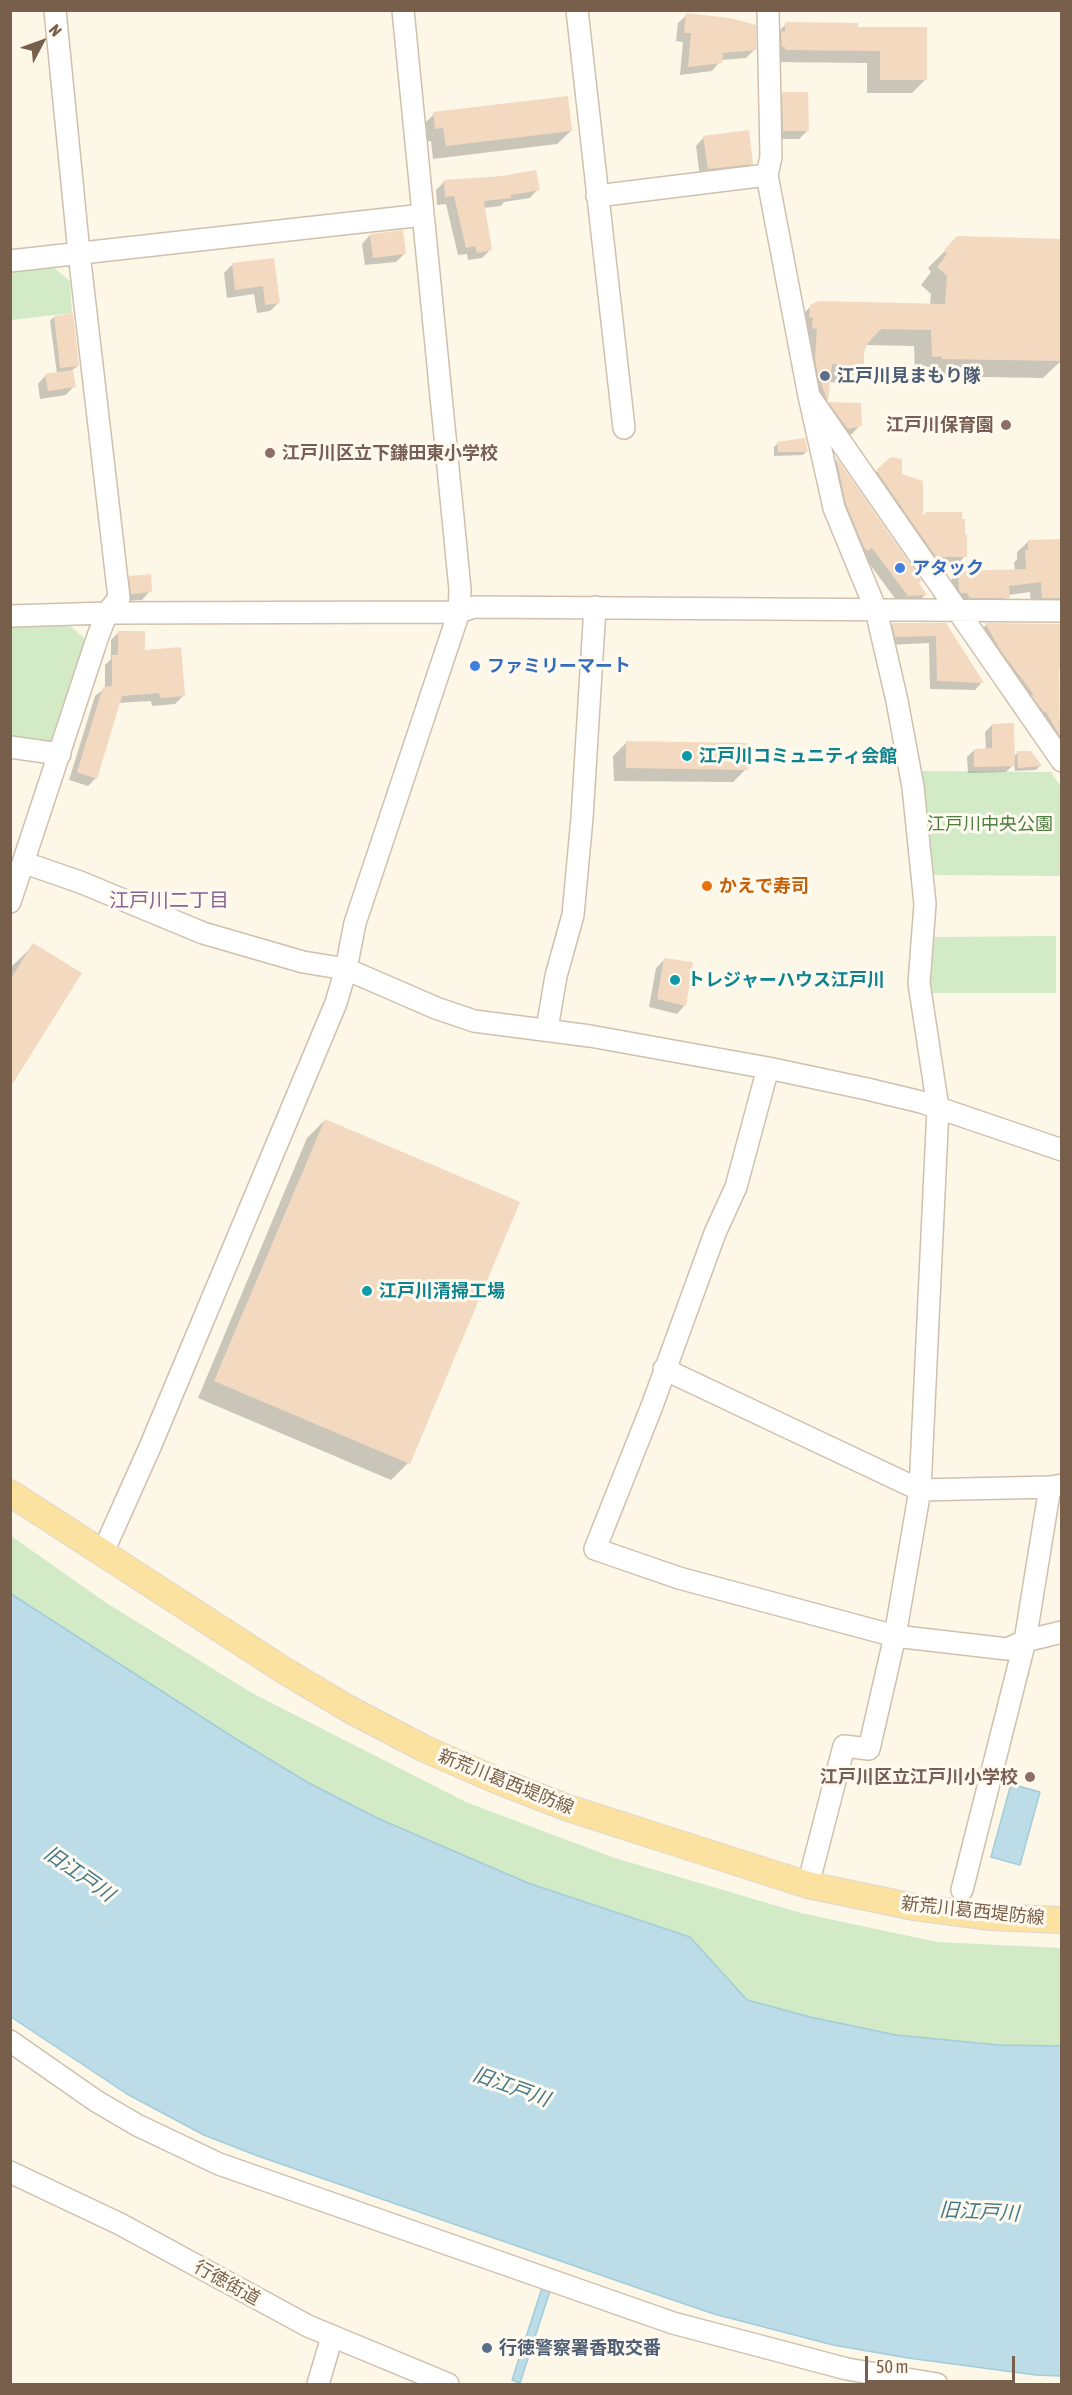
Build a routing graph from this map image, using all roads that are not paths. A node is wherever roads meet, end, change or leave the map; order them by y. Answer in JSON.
{"nodes":[{"id":1,"x":55,"y":10,"type":"edge"},
{"id":2,"x":403,"y":10,"type":"edge"},
{"id":3,"x":577,"y":10,"type":"edge"},
{"id":4,"x":768,"y":10,"type":"edge"},
{"id":5,"x":766,"y":175,"type":"junction"},
{"id":6,"x":597,"y":196,"type":"junction"},
{"id":7,"x":423,"y":215,"type":"junction"},
{"id":8,"x":79,"y":253,"type":"junction"},
{"id":9,"x":10,"y":261,"type":"edge"},
{"id":10,"x":809,"y":396,"type":"junction"},
{"id":11,"x":624,"y":428,"type":"dead end"},
{"id":12,"x":595,"y":607,"type":"junction"},
{"id":13,"x":876,"y":610,"type":"junction"},
{"id":14,"x":957,"y":610,"type":"junction"},
{"id":15,"x":1062,"y":611,"type":"edge"},
{"id":16,"x":459,"y":612,"type":"junction"},
{"id":17,"x":107,"y":613,"type":"junction"},
{"id":18,"x":10,"y":616,"type":"edge"},
{"id":19,"x":10,"y":747,"type":"edge"},
{"id":20,"x":60,"y":754,"type":"junction"},
{"id":21,"x":1062,"y":761,"type":"edge"},
{"id":22,"x":25,"y":863,"type":"junction"},
{"id":23,"x":10,"y":902,"type":"edge"},
{"id":24,"x":346,"y":969,"type":"junction"},
{"id":25,"x":547,"y":1029,"type":"junction"},
{"id":26,"x":768,"y":1068,"type":"junction"},
{"id":27,"x":938,"y":1108,"type":"junction"},
{"id":28,"x":1062,"y":1150,"type":"edge"},
{"id":29,"x":664,"y":1369,"type":"junction"},
{"id":30,"x":1056,"y":1486,"type":"edge"},
{"id":31,"x":920,"y":1490,"type":"junction"},
{"id":32,"x":10,"y":1494,"type":"edge"},
{"id":33,"x":103,"y":1552,"type":"junction"},
{"id":34,"x":1062,"y":1632,"type":"edge"},
{"id":35,"x":895,"y":1636,"type":"junction"},
{"id":36,"x":1025,"y":1641,"type":"junction"},
{"id":37,"x":808,"y":1885,"type":"junction"},
{"id":38,"x":962,"y":1890,"type":"dead end"},
{"id":39,"x":1062,"y":1920,"type":"edge"},
{"id":40,"x":10,"y":2041,"type":"edge"},
{"id":41,"x":10,"y":2172,"type":"edge"},
{"id":42,"x":332,"y":2337,"type":"junction"},
{"id":43,"x":318,"y":2385,"type":"edge"},
{"id":44,"x":448,"y":2385,"type":"edge"},
{"id":45,"x":937,"y":2385,"type":"edge"}],
"edges":[{"from":1,"to":8,"type":"street"},
{"from":2,"to":7,"type":"street"},
{"from":3,"to":6,"type":"street"},
{"from":4,"to":5,"type":"street"},
{"from":5,"to":6,"type":"street"},
{"from":5,"to":10,"type":"street"},
{"from":6,"to":11,"type":"street"},
{"from":7,"to":8,"type":"street"},
{"from":7,"to":16,"type":"street"},
{"from":8,"to":9,"type":"street"},
{"from":8,"to":17,"type":"street"},
{"from":10,"to":13,"type":"street"},
{"from":10,"to":14,"type":"street"},
{"from":12,"to":13,"type":"street"},
{"from":12,"to":16,"type":"street"},
{"from":12,"to":25,"type":"street"},
{"from":13,"to":14,"type":"street"},
{"from":13,"to":27,"type":"street"},
{"from":14,"to":15,"type":"street"},
{"from":14,"to":21,"type":"street"},
{"from":16,"to":17,"type":"street"},
{"from":16,"to":24,"type":"street"},
{"from":17,"to":18,"type":"street"},
{"from":17,"to":20,"type":"street"},
{"from":19,"to":20,"type":"street"},
{"from":20,"to":22,"type":"street"},
{"from":22,"to":23,"type":"street"},
{"from":22,"to":24,"type":"street"},
{"from":24,"to":25,"type":"street"},
{"from":24,"to":33,"type":"street"},
{"from":25,"to":26,"type":"street"},
{"from":26,"to":27,"type":"street"},
{"from":26,"to":29,"type":"street"},
{"from":27,"to":28,"type":"street"},
{"from":27,"to":31,"type":"street"},
{"from":29,"to":31,"type":"street"},
{"from":29,"to":35,"type":"street"},
{"from":30,"to":31,"type":"street"},
{"from":30,"to":36,"type":"street"},
{"from":31,"to":35,"type":"street"},
{"from":32,"to":33,"type":"main road","name":"新荒川葛西堤防線"},
{"from":33,"to":37,"type":"main road","name":"新荒川葛西堤防線"},
{"from":34,"to":36,"type":"street"},
{"from":35,"to":36,"type":"street"},
{"from":35,"to":37,"type":"street"},
{"from":36,"to":38,"type":"street"},
{"from":37,"to":39,"type":"main road","name":"新荒川葛西堤防線"},
{"from":40,"to":45,"type":"street"},
{"from":41,"to":42,"type":"street","name":"行徳街道"},
{"from":42,"to":43,"type":"street"},
{"from":42,"to":44,"type":"street","name":"行徳街道"}]}
